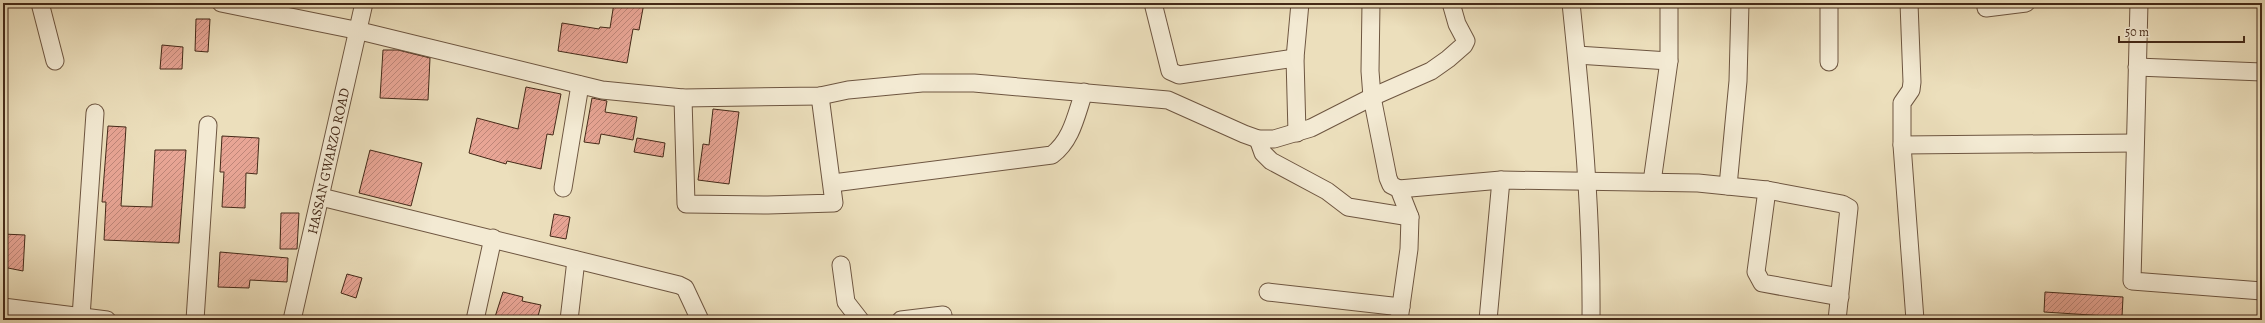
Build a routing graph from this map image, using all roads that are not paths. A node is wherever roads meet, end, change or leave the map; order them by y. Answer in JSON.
{"nodes":[{"id":1,"x":40,"y":3,"type":"edge"},
{"id":2,"x":221,"y":3,"type":"edge"},
{"id":3,"x":364,"y":3,"type":"edge"},
{"id":4,"x":1153,"y":3,"type":"edge"},
{"id":5,"x":1300,"y":3,"type":"edge"},
{"id":6,"x":1371,"y":3,"type":"edge"},
{"id":7,"x":1451,"y":3,"type":"edge"},
{"id":8,"x":1571,"y":3,"type":"edge"},
{"id":9,"x":1669,"y":3,"type":"edge"},
{"id":10,"x":1740,"y":3,"type":"edge"},
{"id":11,"x":1829,"y":3,"type":"edge"},
{"id":12,"x":1909,"y":3,"type":"edge"},
{"id":13,"x":2026,"y":3,"type":"edge"},
{"id":14,"x":2139,"y":3,"type":"edge"},
{"id":15,"x":1986,"y":8,"type":"dead end"},
{"id":16,"x":360,"y":31,"type":"junction"},
{"id":17,"x":1577,"y":55,"type":"junction"},
{"id":18,"x":1295,"y":58,"type":"junction"},
{"id":19,"x":55,"y":60,"type":"dead end"},
{"id":20,"x":1668,"y":62,"type":"junction"},
{"id":21,"x":1829,"y":62,"type":"dead end"},
{"id":22,"x":2137,"y":67,"type":"junction"},
{"id":23,"x":2262,"y":72,"type":"edge"},
{"id":24,"x":580,"y":85,"type":"junction"},
{"id":25,"x":1084,"y":92,"type":"junction"},
{"id":26,"x":820,"y":96,"type":"junction"},
{"id":27,"x":1372,"y":97,"type":"junction"},
{"id":28,"x":683,"y":98,"type":"junction"},
{"id":29,"x":95,"y":113,"type":"dead end"},
{"id":30,"x":208,"y":125,"type":"dead end"},
{"id":31,"x":1297,"y":133,"type":"junction"},
{"id":32,"x":1258,"y":139,"type":"junction"},
{"id":33,"x":2135,"y":143,"type":"junction"},
{"id":34,"x":1902,"y":145,"type":"junction"},
{"id":35,"x":1501,"y":180,"type":"junction"},
{"id":36,"x":1586,"y":181,"type":"junction"},
{"id":37,"x":1652,"y":182,"type":"junction"},
{"id":38,"x":833,"y":183,"type":"junction"},
{"id":39,"x":1728,"y":186,"type":"junction"},
{"id":40,"x":563,"y":188,"type":"dead end"},
{"id":41,"x":1398,"y":189,"type":"junction"},
{"id":42,"x":1768,"y":190,"type":"junction"},
{"id":43,"x":321,"y":197,"type":"junction"},
{"id":44,"x":1410,"y":217,"type":"junction"},
{"id":45,"x":493,"y":238,"type":"junction"},
{"id":46,"x":576,"y":260,"type":"junction"},
{"id":47,"x":841,"y":264,"type":"dead end"},
{"id":48,"x":2262,"y":291,"type":"edge"},
{"id":49,"x":1268,"y":292,"type":"dead end"},
{"id":50,"x":1840,"y":297,"type":"junction"},
{"id":51,"x":3,"y":307,"type":"edge"},
{"id":52,"x":1400,"y":314,"type":"edge"},
{"id":53,"x":943,"y":315,"type":"dead end"},
{"id":54,"x":81,"y":317,"type":"junction"},
{"id":55,"x":107,"y":320,"type":"edge"},
{"id":56,"x":195,"y":320,"type":"edge"},
{"id":57,"x":292,"y":320,"type":"edge"},
{"id":58,"x":476,"y":320,"type":"edge"},
{"id":59,"x":569,"y":320,"type":"edge"},
{"id":60,"x":700,"y":320,"type":"edge"},
{"id":61,"x":860,"y":320,"type":"edge"},
{"id":62,"x":901,"y":320,"type":"edge"},
{"id":63,"x":1488,"y":320,"type":"edge"},
{"id":64,"x":1591,"y":320,"type":"edge"},
{"id":65,"x":1837,"y":320,"type":"edge"},
{"id":66,"x":1915,"y":320,"type":"edge"}],
"edges":[{"from":1,"to":19,"type":"street"},
{"from":2,"to":16,"type":"street"},
{"from":3,"to":16,"type":"street","name":"HASSAN GWARZO ROAD"},
{"from":4,"to":18,"type":"street"},
{"from":5,"to":18,"type":"street"},
{"from":6,"to":27,"type":"street"},
{"from":7,"to":27,"type":"street"},
{"from":8,"to":17,"type":"street"},
{"from":9,"to":20,"type":"street"},
{"from":10,"to":39,"type":"street"},
{"from":11,"to":21,"type":"street"},
{"from":12,"to":34,"type":"street"},
{"from":13,"to":15,"type":"street"},
{"from":14,"to":22,"type":"street"},
{"from":16,"to":24,"type":"street"},
{"from":16,"to":43,"type":"street","name":"HASSAN GWARZO ROAD"},
{"from":17,"to":20,"type":"street"},
{"from":17,"to":36,"type":"street"},
{"from":18,"to":31,"type":"street"},
{"from":20,"to":37,"type":"street"},
{"from":22,"to":23,"type":"street"},
{"from":22,"to":33,"type":"street"},
{"from":24,"to":28,"type":"street"},
{"from":24,"to":40,"type":"street"},
{"from":25,"to":26,"type":"street"},
{"from":25,"to":32,"type":"street"},
{"from":25,"to":38,"type":"street"},
{"from":26,"to":28,"type":"street"},
{"from":26,"to":38,"type":"street"},
{"from":27,"to":31,"type":"street"},
{"from":27,"to":41,"type":"street"},
{"from":28,"to":38,"type":"street"},
{"from":29,"to":54,"type":"street"},
{"from":30,"to":56,"type":"street"},
{"from":31,"to":32,"type":"street"},
{"from":32,"to":44,"type":"street"},
{"from":33,"to":34,"type":"street"},
{"from":33,"to":48,"type":"street"},
{"from":34,"to":66,"type":"street"},
{"from":35,"to":36,"type":"street"},
{"from":35,"to":41,"type":"street"},
{"from":35,"to":63,"type":"street"},
{"from":36,"to":37,"type":"street"},
{"from":36,"to":64,"type":"street"},
{"from":37,"to":39,"type":"street"},
{"from":39,"to":42,"type":"street"},
{"from":41,"to":44,"type":"street"},
{"from":42,"to":50,"type":"street"},
{"from":42,"to":50,"type":"street"},
{"from":43,"to":45,"type":"street"},
{"from":43,"to":57,"type":"street","name":"HASSAN GWARZO ROAD"},
{"from":44,"to":52,"type":"street"},
{"from":45,"to":46,"type":"street"},
{"from":45,"to":58,"type":"street"},
{"from":46,"to":59,"type":"street"},
{"from":46,"to":60,"type":"street"},
{"from":47,"to":61,"type":"street"},
{"from":49,"to":52,"type":"street"},
{"from":50,"to":65,"type":"street"},
{"from":51,"to":54,"type":"street"},
{"from":53,"to":62,"type":"street"},
{"from":54,"to":55,"type":"street"}]}
